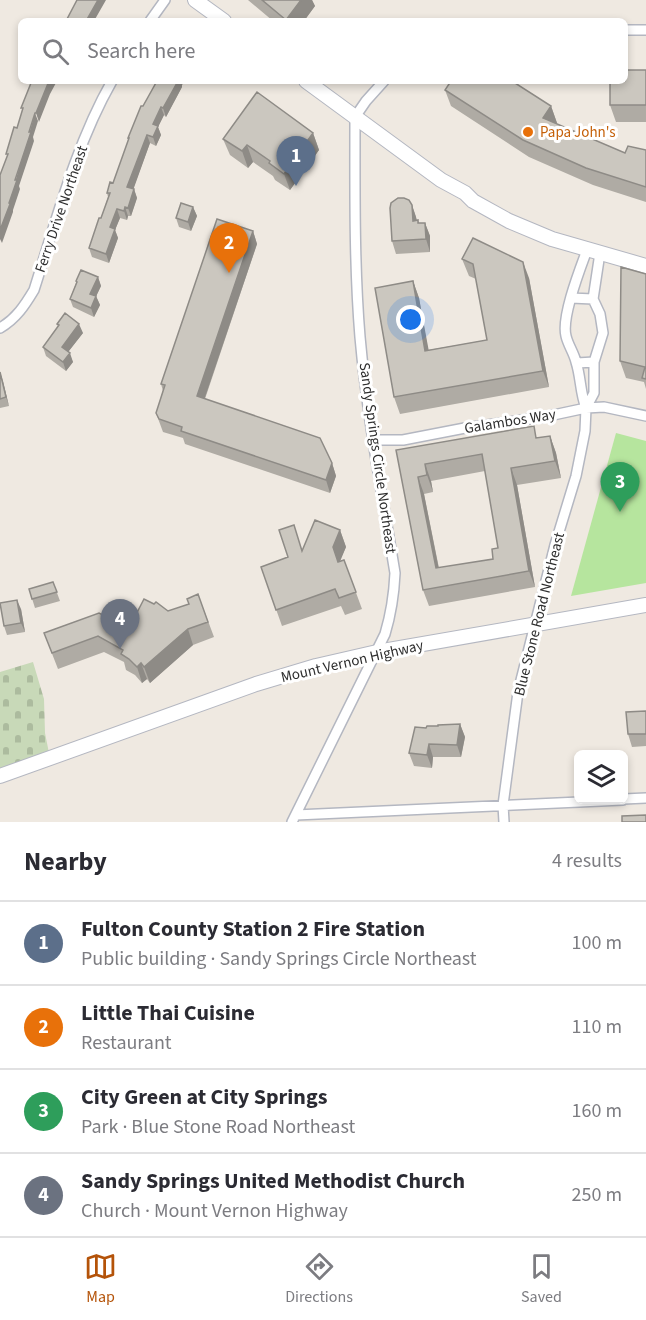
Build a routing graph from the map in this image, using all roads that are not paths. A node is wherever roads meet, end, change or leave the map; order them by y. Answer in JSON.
{"nodes":[{"id":1,"x":165,"y":0,"type":"edge"},
{"id":2,"x":195,"y":0,"type":"edge"},
{"id":3,"x":152,"y":18,"type":"edge"},
{"id":4,"x":220,"y":18,"type":"edge"},
{"id":5,"x":628,"y":30,"type":"edge"},
{"id":6,"x":646,"y":30,"type":"edge"},
{"id":7,"x":110,"y":84,"type":"edge"},
{"id":8,"x":310,"y":84,"type":"edge"},
{"id":9,"x":381,"y":84,"type":"edge"},
{"id":10,"x":355,"y":117,"type":"junction"},
{"id":11,"x":594,"y":251,"type":"junction"},
{"id":12,"x":646,"y":266,"type":"edge"},
{"id":13,"x":571,"y":298,"type":"junction"},
{"id":14,"x":593,"y":298,"type":"junction"},
{"id":15,"x":0,"y":328,"type":"edge"},
{"id":16,"x":594,"y":362,"type":"junction"},
{"id":17,"x":577,"y":363,"type":"junction"},
{"id":18,"x":586,"y":408,"type":"junction"},
{"id":19,"x":646,"y":416,"type":"edge"},
{"id":20,"x":374,"y":440,"type":"junction"},
{"id":21,"x":646,"y":605,"type":"edge"},
{"id":22,"x":536,"y":625,"type":"junction"},
{"id":23,"x":377,"y":652,"type":"junction"},
{"id":24,"x":0,"y":776,"type":"edge"},
{"id":25,"x":646,"y":798,"type":"edge"},
{"id":26,"x":628,"y":800,"type":"edge"},
{"id":27,"x":574,"y":802,"type":"edge"},
{"id":28,"x":504,"y":805,"type":"junction"},
{"id":29,"x":294,"y":818,"type":"edge"},
{"id":30,"x":504,"y":822,"type":"edge"}],
"edges":[{"from":1,"to":3,"type":"street"},
{"from":2,"to":4,"type":"street"},
{"from":5,"to":6,"type":"street"},
{"from":7,"to":15,"type":"street","name":"Ferry Drive Northeast"},
{"from":8,"to":10,"type":"street"},
{"from":9,"to":10,"type":"street"},
{"from":10,"to":11,"type":"street"},
{"from":10,"to":20,"type":"street","name":"Sandy Springs Circle Northeast"},
{"from":11,"to":12,"type":"street"},
{"from":11,"to":13,"type":"street","name":"Blue Stone Road Northeast"},
{"from":11,"to":14,"type":"street","name":"Blue Stone Road Northeast"},
{"from":13,"to":14,"type":"street"},
{"from":13,"to":17,"type":"street","name":"Blue Stone Road Northeast"},
{"from":14,"to":16,"type":"street","name":"Blue Stone Road Northeast"},
{"from":16,"to":17,"type":"street"},
{"from":16,"to":18,"type":"street","name":"Blue Stone Road Northeast"},
{"from":17,"to":18,"type":"street","name":"Blue Stone Road Northeast"},
{"from":18,"to":19,"type":"street","name":"Galambos Way"},
{"from":18,"to":20,"type":"street","name":"Galambos Way"},
{"from":18,"to":22,"type":"street","name":"Blue Stone Road Northeast"},
{"from":20,"to":23,"type":"street","name":"Sandy Springs Circle Northeast"},
{"from":21,"to":22,"type":"street","name":"Mount Vernon Highway"},
{"from":22,"to":23,"type":"street","name":"Mount Vernon Highway"},
{"from":22,"to":28,"type":"street","name":"Blue Stone Road Northeast"},
{"from":23,"to":24,"type":"street","name":"Mount Vernon Highway"},
{"from":23,"to":29,"type":"street","name":"Sandy Springs Circle Northeast"},
{"from":25,"to":26,"type":"street"},
{"from":27,"to":28,"type":"street"},
{"from":28,"to":29,"type":"street"},
{"from":28,"to":30,"type":"street","name":"Blue Stone Road Northeast"}]}
